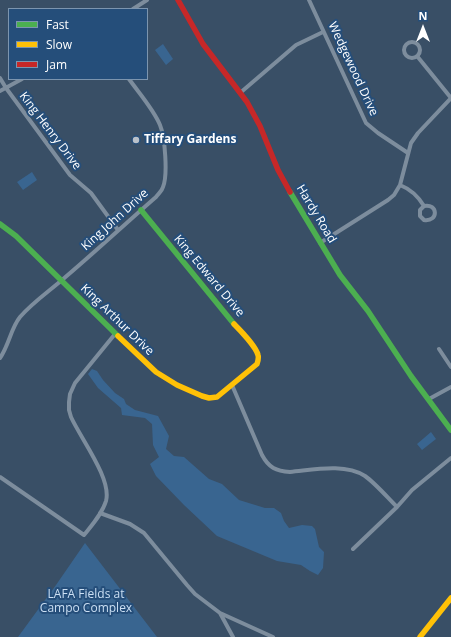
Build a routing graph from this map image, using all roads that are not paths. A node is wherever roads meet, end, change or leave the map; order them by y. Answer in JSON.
{"nodes":[{"id":1,"x":147,"y":0,"type":"edge"},
{"id":2,"x":178,"y":0,"type":"edge"},
{"id":3,"x":309,"y":0,"type":"edge"},
{"id":4,"x":135,"y":8,"type":"edge"},
{"id":5,"x":323,"y":32,"type":"junction"},
{"id":6,"x":417,"y":56,"type":"dead end"},
{"id":7,"x":0,"y":78,"type":"edge"},
{"id":8,"x":20,"y":80,"type":"edge"},
{"id":9,"x":130,"y":80,"type":"edge"},
{"id":10,"x":6,"y":88,"type":"junction"},
{"id":11,"x":0,"y":92,"type":"edge"},
{"id":12,"x":240,"y":93,"type":"junction"},
{"id":13,"x":451,"y":98,"type":"edge"},
{"id":14,"x":408,"y":153,"type":"junction"},
{"id":15,"x":400,"y":185,"type":"junction"},
{"id":16,"x":424,"y":206,"type":"dead end"},
{"id":17,"x":141,"y":210,"type":"junction"},
{"id":18,"x":0,"y":224,"type":"edge"},
{"id":19,"x":118,"y":230,"type":"junction"},
{"id":20,"x":320,"y":243,"type":"junction"},
{"id":21,"x":61,"y":281,"type":"junction"},
{"id":22,"x":115,"y":334,"type":"junction"},
{"id":23,"x":439,"y":349,"type":"dead end"},
{"id":24,"x":259,"y":356,"type":"joint"},
{"id":25,"x":0,"y":358,"type":"edge"},
{"id":26,"x":451,"y":367,"type":"edge"},
{"id":27,"x":232,"y":385,"type":"junction"},
{"id":28,"x":451,"y":387,"type":"edge"},
{"id":29,"x":429,"y":399,"type":"junction"},
{"id":30,"x":451,"y":430,"type":"edge"},
{"id":31,"x":451,"y":458,"type":"edge"},
{"id":32,"x":0,"y":477,"type":"edge"},
{"id":33,"x":396,"y":507,"type":"junction"},
{"id":34,"x":100,"y":513,"type":"junction"},
{"id":35,"x":353,"y":549,"type":"dead end"},
{"id":36,"x":451,"y":598,"type":"edge"},
{"id":37,"x":449,"y":604,"type":"edge"},
{"id":38,"x":220,"y":613,"type":"junction"},
{"id":39,"x":233,"y":637,"type":"edge"},
{"id":40,"x":273,"y":637,"type":"edge"},
{"id":41,"x":420,"y":637,"type":"edge"}],
"edges":[{"from":1,"to":4,"type":"street"},
{"from":2,"to":12,"type":"street","name":"Hardy Road"},
{"from":3,"to":5,"type":"street","name":"Wedgewood Drive"},
{"from":5,"to":12,"type":"street"},
{"from":5,"to":14,"type":"street","name":"Wedgewood Drive"},
{"from":6,"to":13,"type":"street"},
{"from":7,"to":10,"type":"street","name":"King Henry Drive"},
{"from":8,"to":10,"type":"street"},
{"from":9,"to":17,"type":"street","name":"King John Drive"},
{"from":10,"to":11,"type":"street"},
{"from":10,"to":19,"type":"street","name":"King Henry Drive"},
{"from":12,"to":20,"type":"street","name":"Hardy Road"},
{"from":13,"to":14,"type":"street"},
{"from":14,"to":15,"type":"street"},
{"from":15,"to":16,"type":"street"},
{"from":15,"to":20,"type":"street"},
{"from":17,"to":19,"type":"street","name":"King John Drive"},
{"from":17,"to":24,"type":"street","name":"King Edward Drive"},
{"from":18,"to":21,"type":"street","name":"King Arthur Drive"},
{"from":19,"to":21,"type":"street","name":"King John Drive"},
{"from":20,"to":29,"type":"street","name":"Hardy Road"},
{"from":21,"to":22,"type":"street","name":"King Arthur Drive"},
{"from":21,"to":25,"type":"street","name":"King John Drive"},
{"from":22,"to":27,"type":"street","name":"King Arthur Drive"},
{"from":22,"to":34,"type":"street"},
{"from":23,"to":26,"type":"street"},
{"from":24,"to":27,"type":"street","name":"King Arthur Drive"},
{"from":27,"to":33,"type":"street"},
{"from":28,"to":29,"type":"street"},
{"from":29,"to":30,"type":"street","name":"Hardy Road"},
{"from":31,"to":33,"type":"street"},
{"from":32,"to":34,"type":"street"},
{"from":33,"to":35,"type":"street"},
{"from":34,"to":38,"type":"street"},
{"from":36,"to":37,"type":"street"},
{"from":37,"to":41,"type":"street"},
{"from":38,"to":39,"type":"street"},
{"from":38,"to":40,"type":"street"}]}
